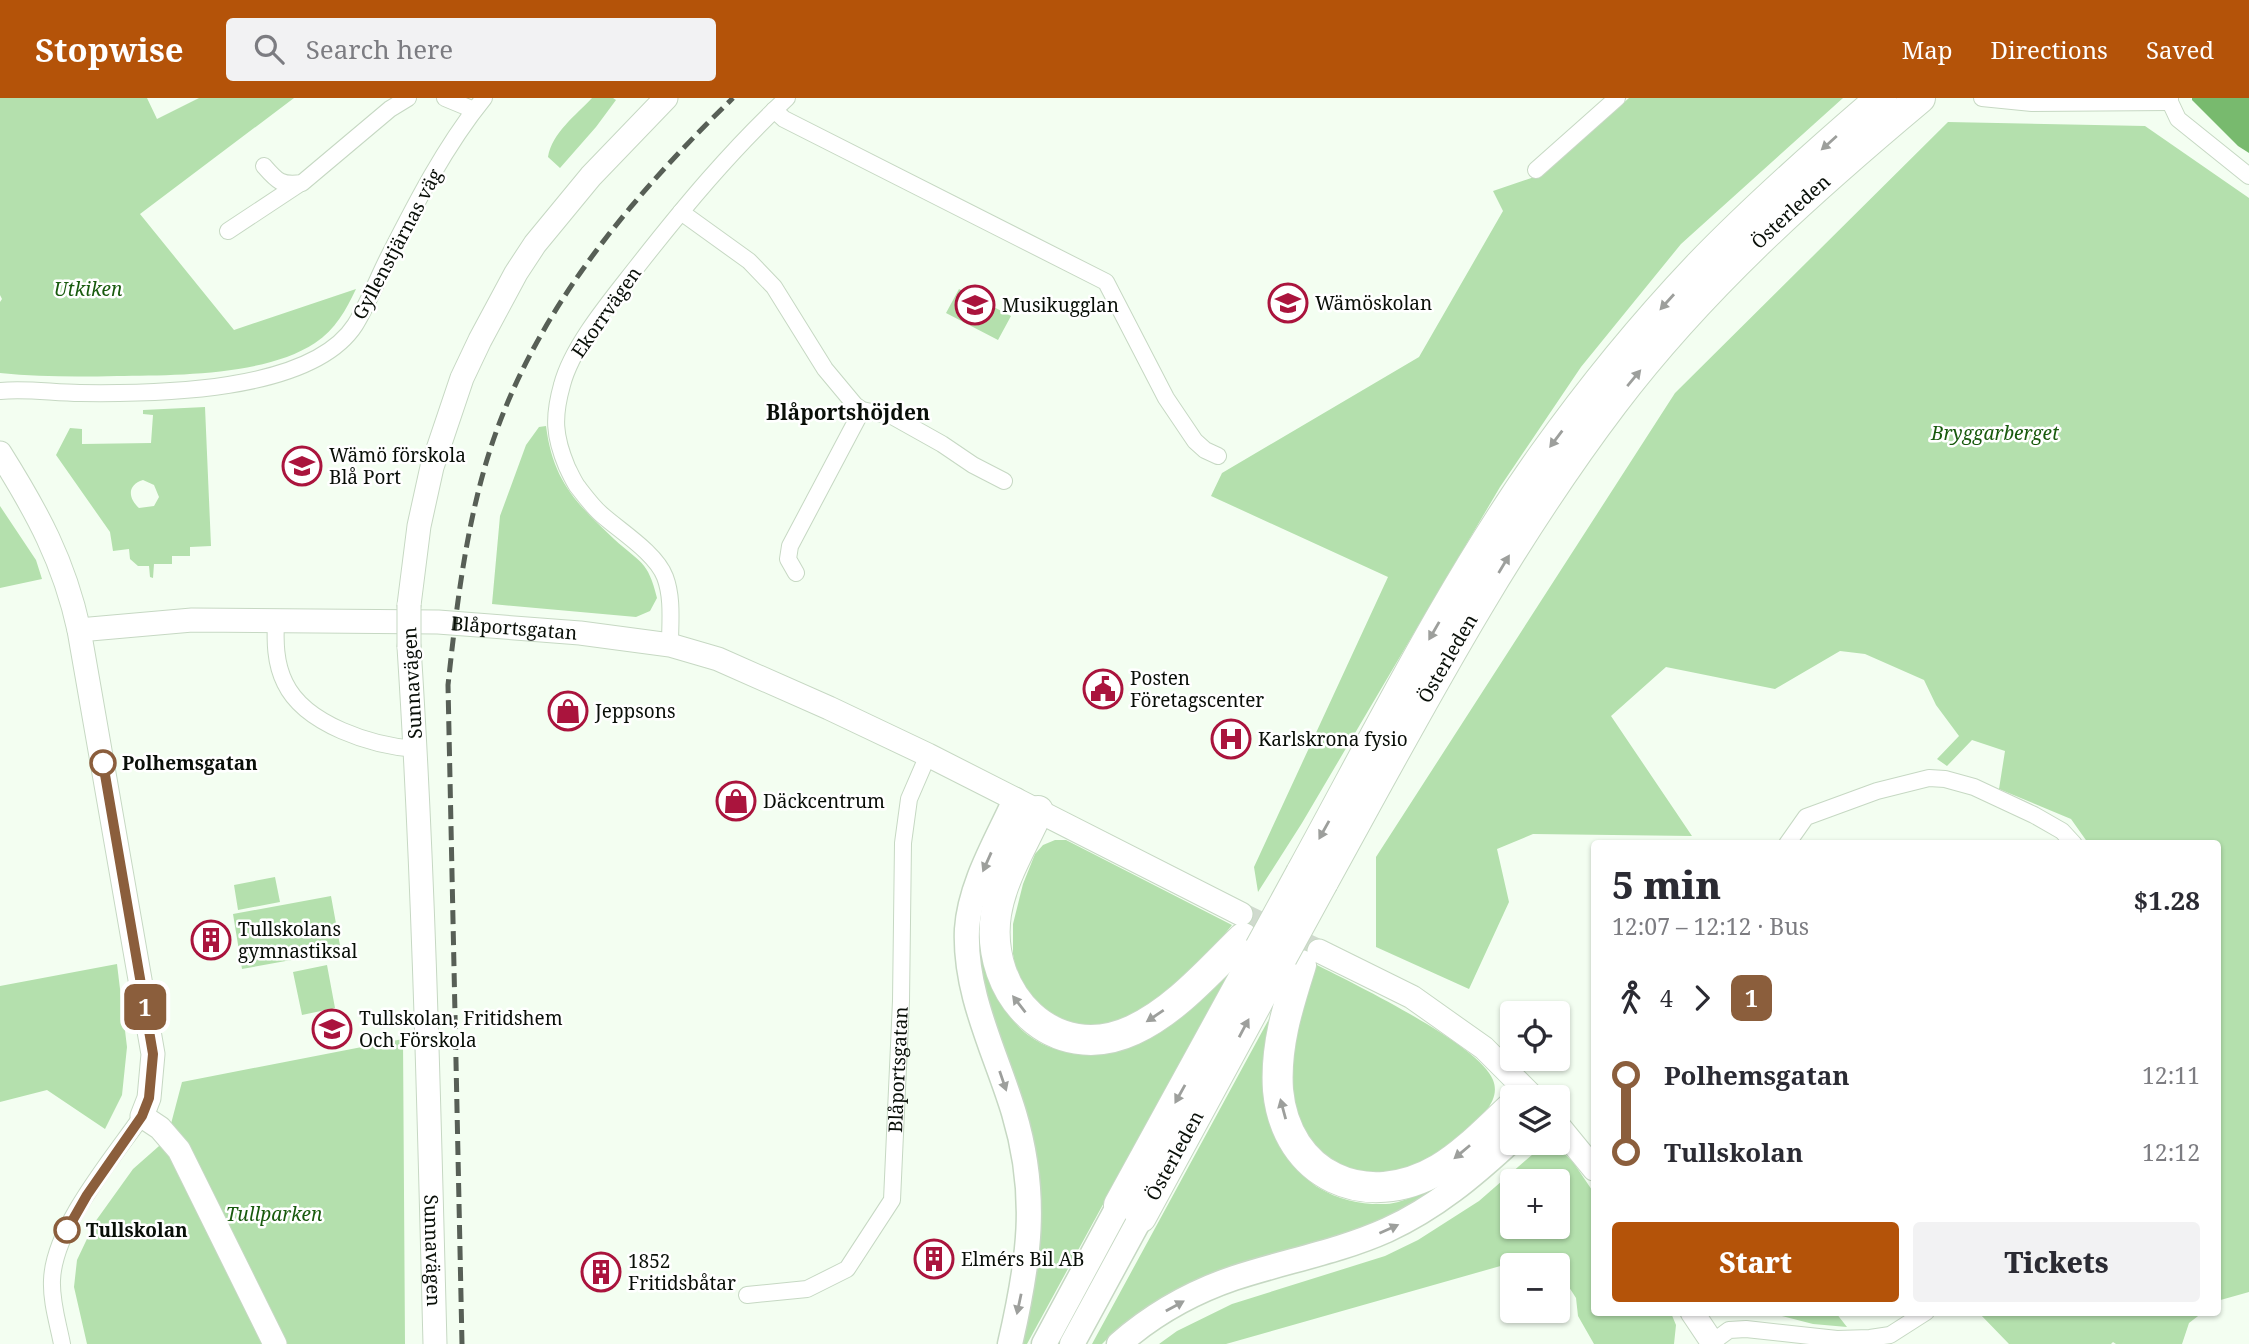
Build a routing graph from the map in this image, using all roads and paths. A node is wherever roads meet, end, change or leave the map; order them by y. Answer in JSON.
{"nodes":[{"id":1,"x":408,"y":98,"type":"edge"},
{"id":2,"x":445,"y":98,"type":"edge"},
{"id":3,"x":666,"y":98,"type":"edge"},
{"id":4,"x":788,"y":98,"type":"edge"},
{"id":5,"x":1617,"y":98,"type":"edge"},
{"id":6,"x":1881,"y":98,"type":"edge"},
{"id":7,"x":1920,"y":98,"type":"edge"},
{"id":8,"x":1982,"y":98,"type":"edge"},
{"id":9,"x":2170,"y":100,"type":"edge"},
{"id":10,"x":479,"y":104,"type":"edge"},
{"id":11,"x":774,"y":110,"type":"junction"},
{"id":12,"x":264,"y":166,"type":"dead end"},
{"id":13,"x":1536,"y":170,"type":"dead end"},
{"id":14,"x":2249,"y":176,"type":"edge"},
{"id":15,"x":302,"y":183,"type":"junction"},
{"id":16,"x":681,"y":212,"type":"junction"},
{"id":17,"x":228,"y":231,"type":"dead end"},
{"id":18,"x":0,"y":391,"type":"edge"},
{"id":19,"x":862,"y":410,"type":"junction"},
{"id":20,"x":0,"y":453,"type":"edge"},
{"id":21,"x":1219,"y":456,"type":"dead end"},
{"id":22,"x":1004,"y":481,"type":"dead end"},
{"id":23,"x":796,"y":573,"type":"dead end"},
{"id":24,"x":276,"y":620,"type":"junction"},
{"id":25,"x":79,"y":630,"type":"junction"},
{"id":26,"x":670,"y":645,"type":"junction"},
{"id":27,"x":416,"y":749,"type":"junction"},
{"id":28,"x":928,"y":755,"type":"junction"},
{"id":29,"x":1027,"y":806,"type":"junction"},
{"id":30,"x":1790,"y":840,"type":"edge"},
{"id":31,"x":2070,"y":840,"type":"edge"},
{"id":32,"x":1311,"y":883,"type":"junction"},
{"id":33,"x":1274,"y":946,"type":"junction"},
{"id":34,"x":1514,"y":1085,"type":"edge"},
{"id":35,"x":142,"y":1116,"type":"junction"},
{"id":36,"x":1500,"y":1119,"type":"edge"},
{"id":37,"x":1570,"y":1139,"type":"edge"},
{"id":38,"x":1500,"y":1151,"type":"edge"},
{"id":39,"x":1591,"y":1164,"type":"edge"},
{"id":40,"x":1130,"y":1211,"type":"junction"},
{"id":41,"x":747,"y":1295,"type":"dead end"},
{"id":42,"x":1695,"y":1316,"type":"edge"},
{"id":43,"x":1920,"y":1316,"type":"edge"},
{"id":44,"x":1712,"y":1343,"type":"edge"},
{"id":45,"x":62,"y":1344,"type":"edge"},
{"id":46,"x":275,"y":1344,"type":"edge"},
{"id":47,"x":435,"y":1344,"type":"edge"},
{"id":48,"x":1010,"y":1344,"type":"edge"},
{"id":49,"x":1044,"y":1344,"type":"edge"},
{"id":50,"x":1072,"y":1344,"type":"edge"},
{"id":51,"x":1119,"y":1344,"type":"edge"}],
"edges":[{"from":1,"to":15,"type":"street"},
{"from":2,"to":10,"type":"street"},
{"from":3,"to":27,"type":"street","name":"Sunnavägen","bridge":true},
{"from":4,"to":11,"type":"street","name":"Ekorrvägen"},
{"from":5,"to":13,"type":"street"},
{"from":6,"to":32,"type":"highway","name":"Österleden","one_way":true},
{"from":32,"to":7,"type":"highway","name":"Österleden","one_way":true},
{"from":8,"to":9,"type":"street"},
{"from":9,"to":14,"type":"street"},
{"from":10,"to":18,"type":"street","name":"Gyllenstjärnas väg"},
{"from":11,"to":16,"type":"street","name":"Ekorrvägen"},
{"from":11,"to":21,"type":"street"},
{"from":12,"to":15,"type":"street"},
{"from":15,"to":17,"type":"street"},
{"from":16,"to":19,"type":"street"},
{"from":16,"to":26,"type":"street","name":"Ekorrvägen"},
{"from":19,"to":22,"type":"street"},
{"from":19,"to":23,"type":"street"},
{"from":20,"to":25,"type":"street"},
{"from":24,"to":25,"type":"street","name":"Blåportsgatan"},
{"from":24,"to":26,"type":"street","name":"Blåportsgatan"},
{"from":24,"to":27,"type":"street"},
{"from":25,"to":35,"type":"street"},
{"from":26,"to":28,"type":"street","name":"Blåportsgatan"},
{"from":27,"to":47,"type":"street","name":"Sunnavägen"},
{"from":28,"to":29,"type":"street","name":"Blåportsgatan"},
{"from":28,"to":41,"type":"street","name":"Blåportsgatan"},
{"from":29,"to":33,"type":"street","name":"Blåportsgatan"},
{"from":33,"to":29,"type":"highway","one_way":true},
{"from":29,"to":48,"type":"main road","one_way":true},
{"from":30,"to":31,"type":"street"},
{"from":32,"to":33,"type":"highway","name":"Österleden","bridge":true},
{"from":32,"to":33,"type":"highway"},
{"from":33,"to":34,"type":"street","name":"Blåportsgatan"},
{"from":36,"to":33,"type":"highway","one_way":true},
{"from":33,"to":40,"type":"highway","name":"Österleden"},
{"from":35,"to":45,"type":"street"},
{"from":35,"to":46,"type":"street"},
{"from":37,"to":39,"type":"street"},
{"from":51,"to":38,"type":"main road","one_way":true},
{"from":40,"to":49,"type":"main road","name":"Österleden"},
{"from":40,"to":50,"type":"main road","name":"Österleden"},
{"from":42,"to":44,"type":"street"},
{"from":43,"to":44,"type":"street"}]}
